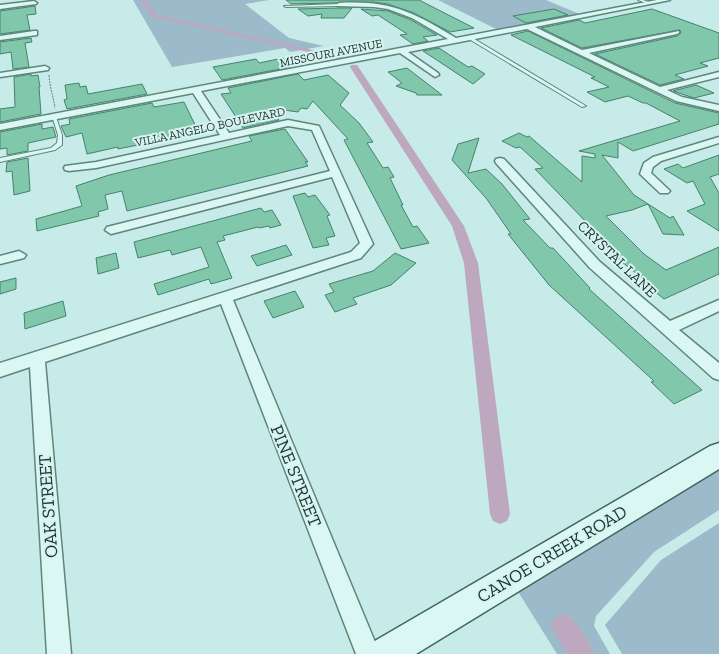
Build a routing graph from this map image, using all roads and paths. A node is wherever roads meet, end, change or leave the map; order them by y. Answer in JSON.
{"nodes":[{"id":1,"x":640,"y":0,"type":"edge"},
{"id":2,"x":667,"y":0,"type":"edge"},
{"id":3,"x":34,"y":2,"type":"dead end"},
{"id":4,"x":649,"y":3,"type":"junction"},
{"id":5,"x":339,"y":5,"type":"joint"},
{"id":6,"x":286,"y":6,"type":"dead end"},
{"id":7,"x":0,"y":7,"type":"edge"},
{"id":8,"x":529,"y":27,"type":"junction"},
{"id":9,"x":677,"y":32,"type":"dead end"},
{"id":10,"x":34,"y":33,"type":"dead end"},
{"id":11,"x":0,"y":38,"type":"edge"},
{"id":12,"x":470,"y":38,"type":"junction"},
{"id":13,"x":456,"y":41,"type":"junction"},
{"id":14,"x":402,"y":51,"type":"junction"},
{"id":15,"x":582,"y":52,"type":"junction"},
{"id":16,"x":45,"y":68,"type":"joint"},
{"id":17,"x":719,"y":74,"type":"edge"},
{"id":18,"x":0,"y":75,"type":"edge"},
{"id":19,"x":435,"y":75,"type":"dead end"},
{"id":20,"x":658,"y":90,"type":"junction"},
{"id":21,"x":196,"y":91,"type":"junction"},
{"id":22,"x":584,"y":106,"type":"dead end"},
{"id":23,"x":719,"y":108,"type":"edge"},
{"id":24,"x":54,"y":117,"type":"junction"},
{"id":25,"x":0,"y":127,"type":"edge"},
{"id":26,"x":226,"y":136,"type":"junction"},
{"id":27,"x":719,"y":140,"type":"edge"},
{"id":28,"x":0,"y":160,"type":"edge"},
{"id":29,"x":500,"y":161,"type":"dead end"},
{"id":30,"x":70,"y":168,"type":"dead end"},
{"id":31,"x":336,"y":173,"type":"junction"},
{"id":32,"x":664,"y":191,"type":"dead end"},
{"id":33,"x":111,"y":230,"type":"dead end"},
{"id":34,"x":19,"y":255,"type":"dead end"},
{"id":35,"x":0,"y":260,"type":"edge"},
{"id":36,"x":225,"y":297,"type":"junction"},
{"id":37,"x":719,"y":305,"type":"edge"},
{"id":38,"x":667,"y":328,"type":"junction"},
{"id":39,"x":37,"y":358,"type":"junction"},
{"id":40,"x":0,"y":370,"type":"edge"},
{"id":41,"x":719,"y":373,"type":"edge"},
{"id":42,"x":719,"y":455,"type":"edge"},
{"id":43,"x":59,"y":654,"type":"edge"},
{"id":44,"x":368,"y":654,"type":"edge"},
{"id":45,"x":385,"y":654,"type":"edge"}],
"edges":[{"from":1,"to":4,"type":"lane"},
{"from":2,"to":4,"type":"street","name":"MISSOURI AVENUE"},
{"from":3,"to":7,"type":"street"},
{"from":4,"to":8,"type":"street","name":"MISSOURI AVENUE"},
{"from":5,"to":6,"type":"lane"},
{"from":5,"to":13,"type":"street"},
{"from":8,"to":12,"type":"street","name":"MISSOURI AVENUE"},
{"from":8,"to":15,"type":"street"},
{"from":9,"to":15,"type":"street"},
{"from":10,"to":11,"type":"street"},
{"from":12,"to":13,"type":"street","name":"MISSOURI AVENUE"},
{"from":12,"to":22,"type":"lane"},
{"from":13,"to":14,"type":"street","name":"MISSOURI AVENUE"},
{"from":14,"to":19,"type":"street"},
{"from":14,"to":21,"type":"street","name":"MISSOURI AVENUE"},
{"from":15,"to":20,"type":"street"},
{"from":16,"to":18,"type":"street"},
{"from":16,"to":24,"type":"path"},
{"from":17,"to":20,"type":"street"},
{"from":20,"to":23,"type":"street"},
{"from":21,"to":24,"type":"street","name":"MISSOURI AVENUE"},
{"from":21,"to":26,"type":"street"},
{"from":24,"to":25,"type":"street","name":"MISSOURI AVENUE"},
{"from":24,"to":28,"type":"lane"},
{"from":26,"to":30,"type":"street","name":"VILLA ANGELO BOULEVARD"},
{"from":26,"to":31,"type":"street","name":"VILLA ANGELO BOULEVARD"},
{"from":27,"to":32,"type":"street"},
{"from":29,"to":38,"type":"street","name":"CRYSTAL LANE"},
{"from":31,"to":33,"type":"street"},
{"from":31,"to":36,"type":"street","name":"VILLA ANGELO BOULEVARD"},
{"from":34,"to":35,"type":"street"},
{"from":36,"to":39,"type":"street"},
{"from":36,"to":44,"type":"street","name":"PINE STREET"},
{"from":37,"to":38,"type":"street"},
{"from":38,"to":41,"type":"street","name":"CRYSTAL LANE"},
{"from":39,"to":40,"type":"street"},
{"from":39,"to":43,"type":"street","name":"OAK STREET"},
{"from":42,"to":45,"type":"main road","name":"CANOE CREEK ROAD"}]}
